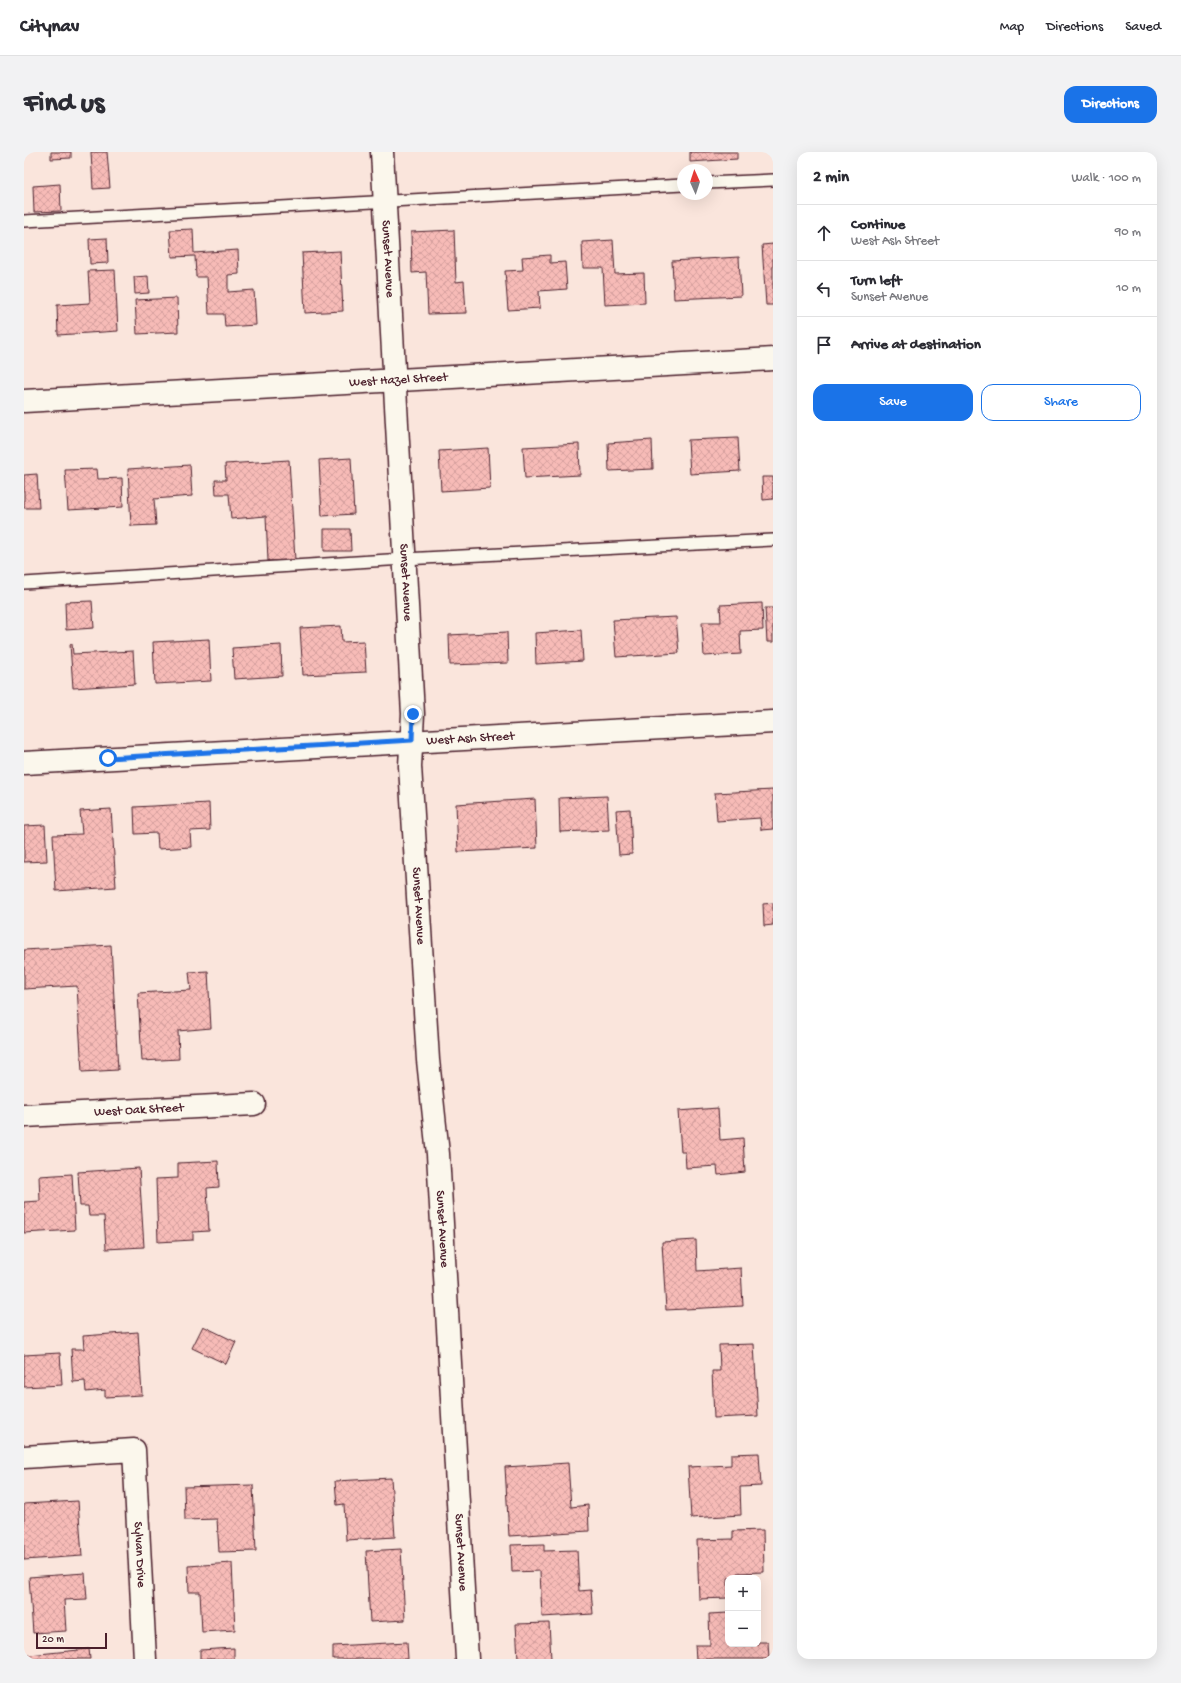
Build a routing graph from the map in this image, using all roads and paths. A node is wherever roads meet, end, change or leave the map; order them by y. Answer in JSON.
{"nodes":[{"id":1,"x":382,"y":152,"type":"edge"},
{"id":2,"x":773,"y":180,"type":"edge"},
{"id":3,"x":713,"y":183,"type":"edge"},
{"id":4,"x":677,"y":185,"type":"edge"},
{"id":5,"x":385,"y":200,"type":"junction"},
{"id":6,"x":24,"y":221,"type":"edge"},
{"id":7,"x":773,"y":359,"type":"edge"},
{"id":8,"x":394,"y":381,"type":"junction"},
{"id":9,"x":24,"y":401,"type":"edge"},
{"id":10,"x":773,"y":540,"type":"edge"},
{"id":11,"x":404,"y":559,"type":"junction"},
{"id":12,"x":24,"y":582,"type":"edge"},
{"id":13,"x":773,"y":722,"type":"edge"},
{"id":14,"x":412,"y":740,"type":"junction"},
{"id":15,"x":24,"y":763,"type":"edge"},
{"id":16,"x":254,"y":1104,"type":"dead end"},
{"id":17,"x":24,"y":1116,"type":"edge"},
{"id":18,"x":24,"y":1457,"type":"edge"},
{"id":19,"x":145,"y":1659,"type":"edge"},
{"id":20,"x":467,"y":1659,"type":"edge"}],
"edges":[{"from":1,"to":5,"type":"street","name":"Sunset Avenue"},
{"from":2,"to":3,"type":"lane"},
{"from":4,"to":5,"type":"lane"},
{"from":5,"to":6,"type":"lane"},
{"from":5,"to":8,"type":"street","name":"Sunset Avenue"},
{"from":7,"to":8,"type":"street","name":"West Hazel Street"},
{"from":8,"to":9,"type":"street","name":"West Hazel Street"},
{"from":8,"to":11,"type":"street","name":"Sunset Avenue"},
{"from":10,"to":11,"type":"lane"},
{"from":11,"to":12,"type":"lane"},
{"from":11,"to":14,"type":"street","name":"Sunset Avenue"},
{"from":13,"to":14,"type":"street","name":"West Ash Street"},
{"from":14,"to":15,"type":"street","name":"West Ash Street"},
{"from":14,"to":20,"type":"street","name":"Sunset Avenue"},
{"from":16,"to":17,"type":"street","name":"West Oak Street"},
{"from":18,"to":19,"type":"street","name":"Sylvan Drive"}]}
